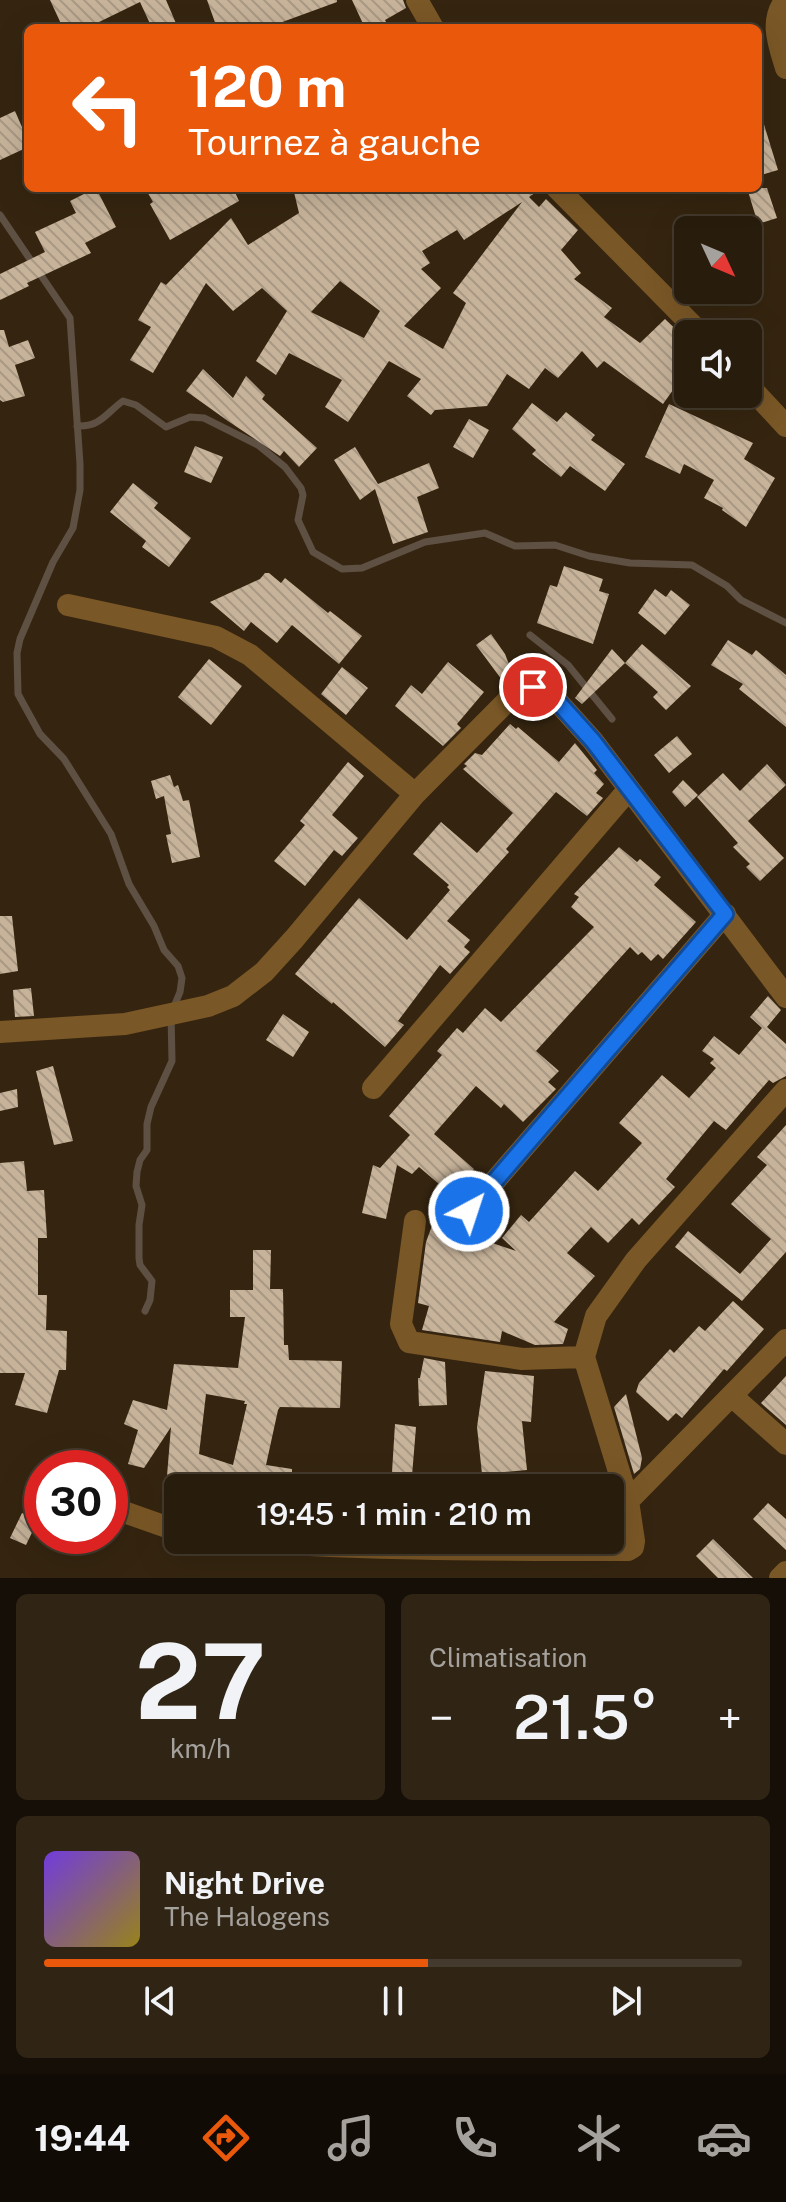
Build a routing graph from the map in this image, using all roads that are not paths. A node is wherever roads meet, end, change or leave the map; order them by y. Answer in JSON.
{"nodes":[{"id":1,"x":417,"y":0,"type":"edge"},
{"id":2,"x":786,"y":0,"type":"edge"},
{"id":3,"x":431,"y":24,"type":"edge"},
{"id":4,"x":786,"y":68,"type":"edge"},
{"id":5,"x":561,"y":192,"type":"edge"},
{"id":6,"x":687,"y":320,"type":"edge"},
{"id":7,"x":762,"y":400,"type":"edge"},
{"id":8,"x":786,"y":426,"type":"edge"},
{"id":9,"x":68,"y":605,"type":"dead end"},
{"id":10,"x":629,"y":789,"type":"junction"},
{"id":11,"x":415,"y":794,"type":"junction"},
{"id":12,"x":725,"y":914,"type":"junction"},
{"id":13,"x":786,"y":997,"type":"edge"},
{"id":14,"x":0,"y":1032,"type":"edge"},
{"id":15,"x":373,"y":1088,"type":"dead end"},
{"id":16,"x":786,"y":1090,"type":"edge"},
{"id":17,"x":469,"y":1211,"type":"dead end"},
{"id":18,"x":415,"y":1221,"type":"dead end"},
{"id":19,"x":786,"y":1340,"type":"edge"},
{"id":20,"x":584,"y":1357,"type":"junction"},
{"id":21,"x":733,"y":1397,"type":"junction"},
{"id":22,"x":786,"y":1444,"type":"edge"},
{"id":23,"x":628,"y":1501,"type":"junction"},
{"id":24,"x":128,"y":1513,"type":"edge"},
{"id":25,"x":164,"y":1526,"type":"edge"},
{"id":26,"x":624,"y":1550,"type":"edge"},
{"id":27,"x":786,"y":1572,"type":"edge"},
{"id":28,"x":780,"y":1578,"type":"edge"}],
"edges":[{"from":1,"to":3,"type":"street"},
{"from":2,"to":4,"type":"street"},
{"from":5,"to":6,"type":"street"},
{"from":7,"to":8,"type":"street"},
{"from":9,"to":11,"type":"street"},
{"from":10,"to":11,"type":"street"},
{"from":10,"to":12,"type":"street"},
{"from":10,"to":15,"type":"street"},
{"from":11,"to":14,"type":"street"},
{"from":12,"to":13,"type":"street"},
{"from":12,"to":17,"type":"street"},
{"from":16,"to":20,"type":"street"},
{"from":18,"to":20,"type":"street"},
{"from":19,"to":21,"type":"street"},
{"from":20,"to":23,"type":"street"},
{"from":21,"to":22,"type":"street"},
{"from":21,"to":23,"type":"street"},
{"from":23,"to":26,"type":"street"},
{"from":24,"to":25,"type":"street"},
{"from":27,"to":28,"type":"street"}]}
